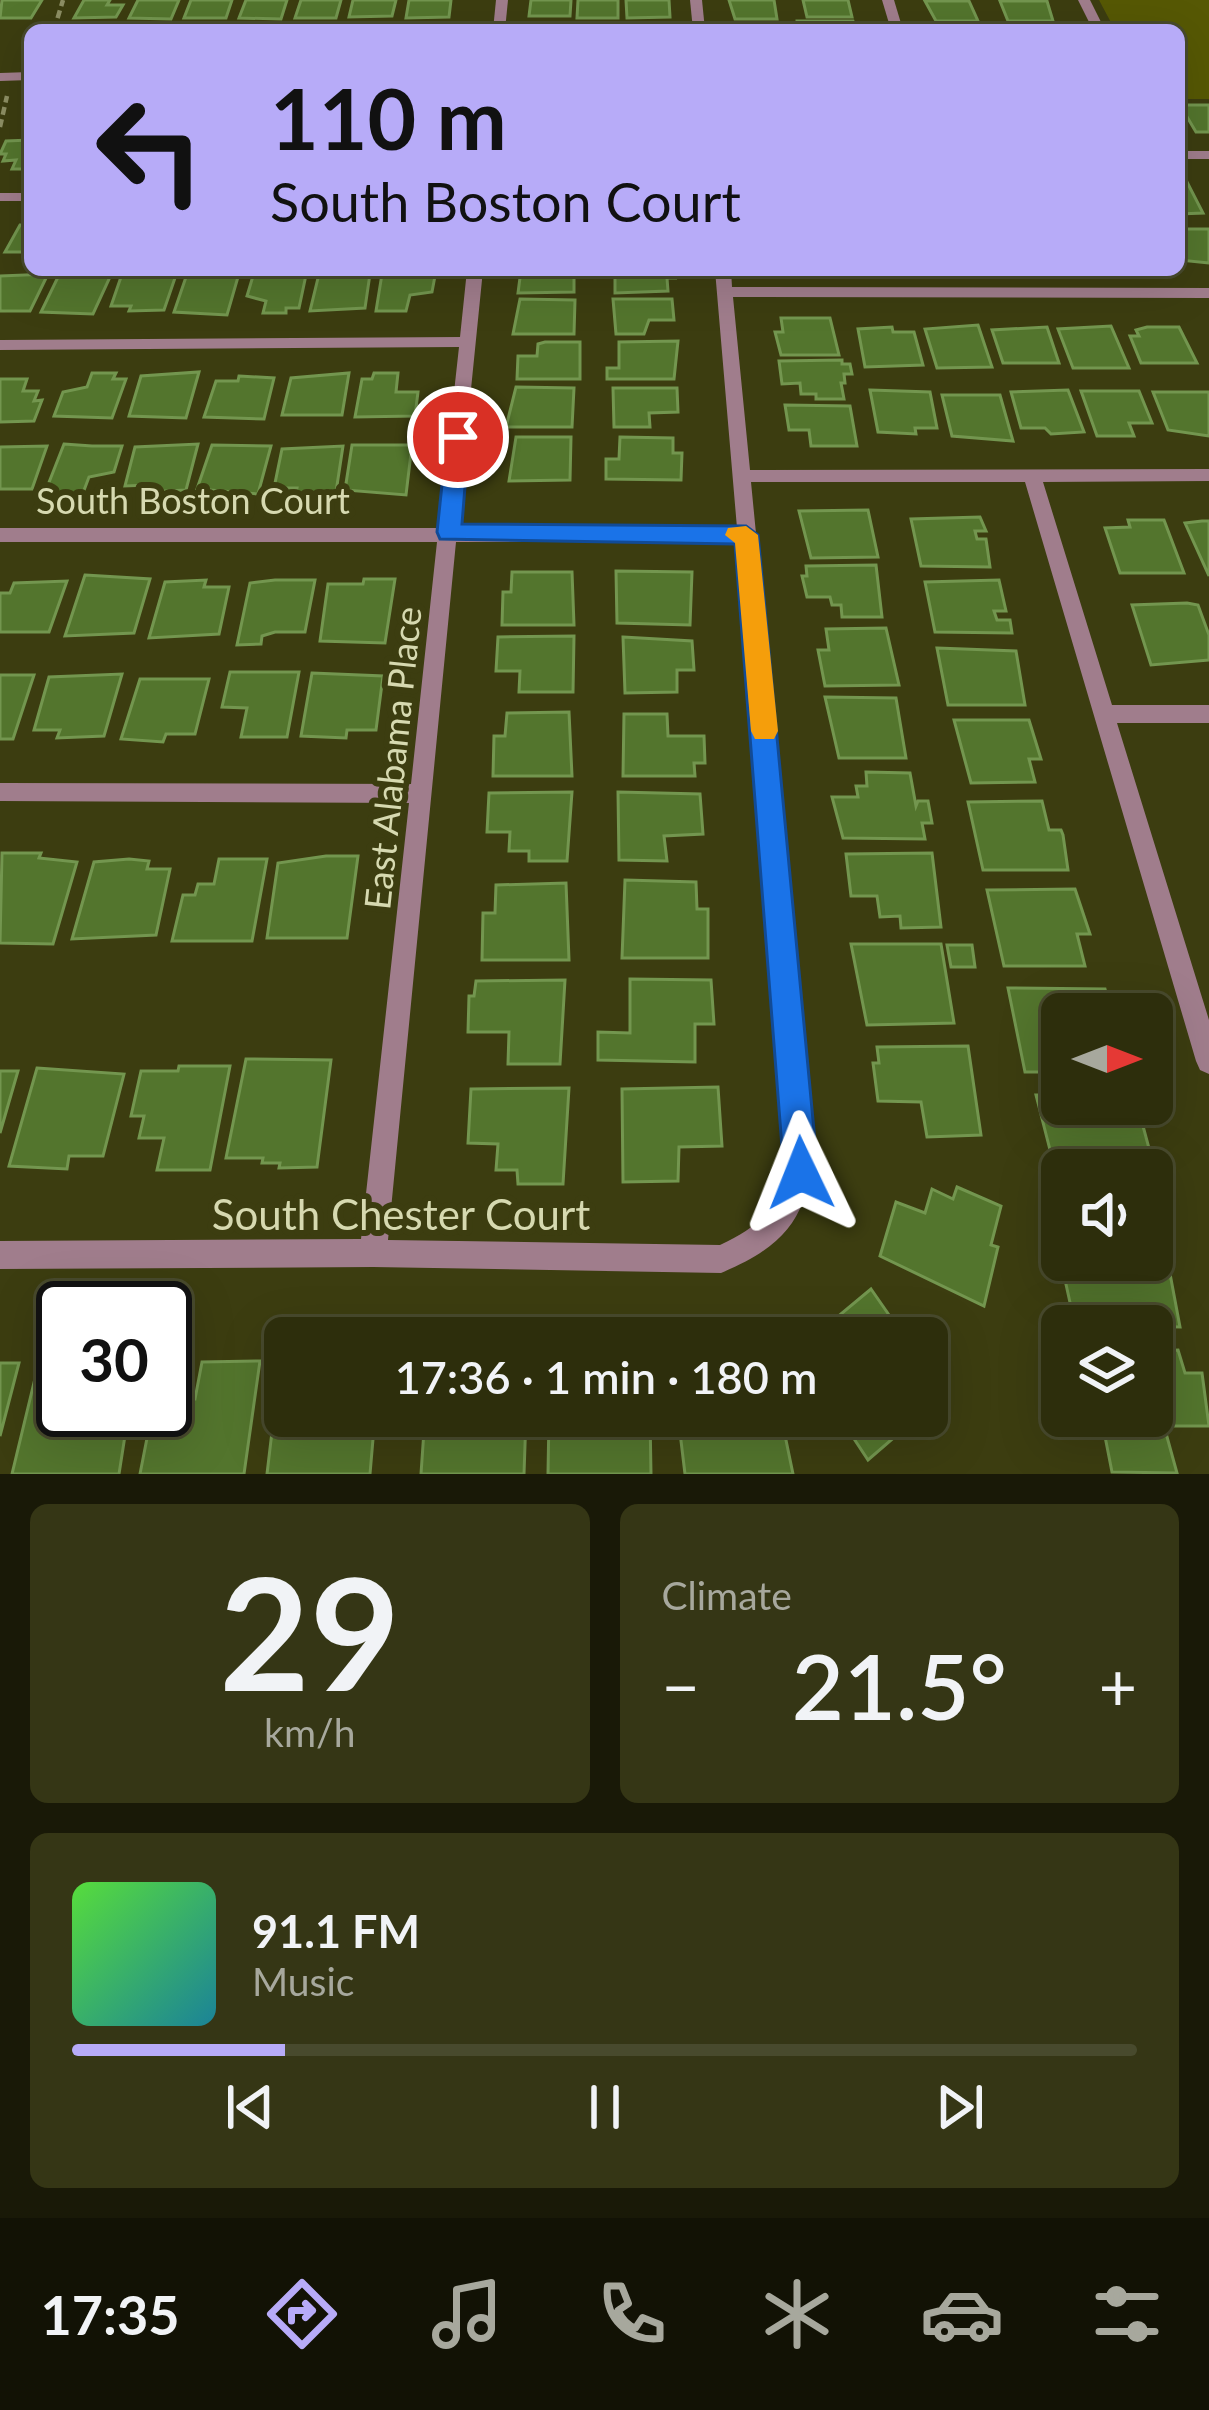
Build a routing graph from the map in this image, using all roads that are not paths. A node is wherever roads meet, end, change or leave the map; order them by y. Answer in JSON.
{"nodes":[{"id":1,"x":474,"y":276,"type":"edge"},
{"id":2,"x":971,"y":276,"type":"edge"},
{"id":3,"x":724,"y":281,"type":"edge"},
{"id":4,"x":975,"y":292,"type":"junction"},
{"id":5,"x":1209,"y":293,"type":"edge"},
{"id":6,"x":468,"y":342,"type":"junction"},
{"id":7,"x":0,"y":345,"type":"edge"},
{"id":8,"x":1209,"y":475,"type":"edge"},
{"id":9,"x":741,"y":476,"type":"junction"},
{"id":10,"x":1032,"y":476,"type":"junction"},
{"id":11,"x":449,"y":532,"type":"junction"},
{"id":12,"x":0,"y":535,"type":"edge"},
{"id":13,"x":746,"y":535,"type":"junction"},
{"id":14,"x":1104,"y":714,"type":"junction"},
{"id":15,"x":1209,"y":714,"type":"edge"},
{"id":16,"x":0,"y":792,"type":"edge"},
{"id":17,"x":422,"y":794,"type":"junction"},
{"id":18,"x":1208,"y":1053,"type":"edge"},
{"id":19,"x":373,"y":1253,"type":"junction"},
{"id":20,"x":0,"y":1256,"type":"edge"}],
"edges":[{"from":1,"to":6,"type":"street","name":"East Alabama Place"},
{"from":2,"to":4,"type":"street"},
{"from":3,"to":4,"type":"street"},
{"from":3,"to":9,"type":"street"},
{"from":4,"to":5,"type":"street"},
{"from":6,"to":7,"type":"street"},
{"from":6,"to":11,"type":"street","name":"East Alabama Place"},
{"from":8,"to":10,"type":"street"},
{"from":9,"to":10,"type":"street"},
{"from":9,"to":13,"type":"street"},
{"from":10,"to":14,"type":"street"},
{"from":11,"to":12,"type":"street","name":"South Boston Court"},
{"from":11,"to":13,"type":"street","name":"South Boston Court"},
{"from":11,"to":17,"type":"street","name":"East Alabama Place"},
{"from":13,"to":19,"type":"street","name":"South Chester Court"},
{"from":14,"to":15,"type":"street"},
{"from":14,"to":18,"type":"street"},
{"from":16,"to":17,"type":"street"},
{"from":17,"to":19,"type":"street","name":"East Alabama Place"},
{"from":19,"to":20,"type":"street","name":"South Chester Court"}]}
